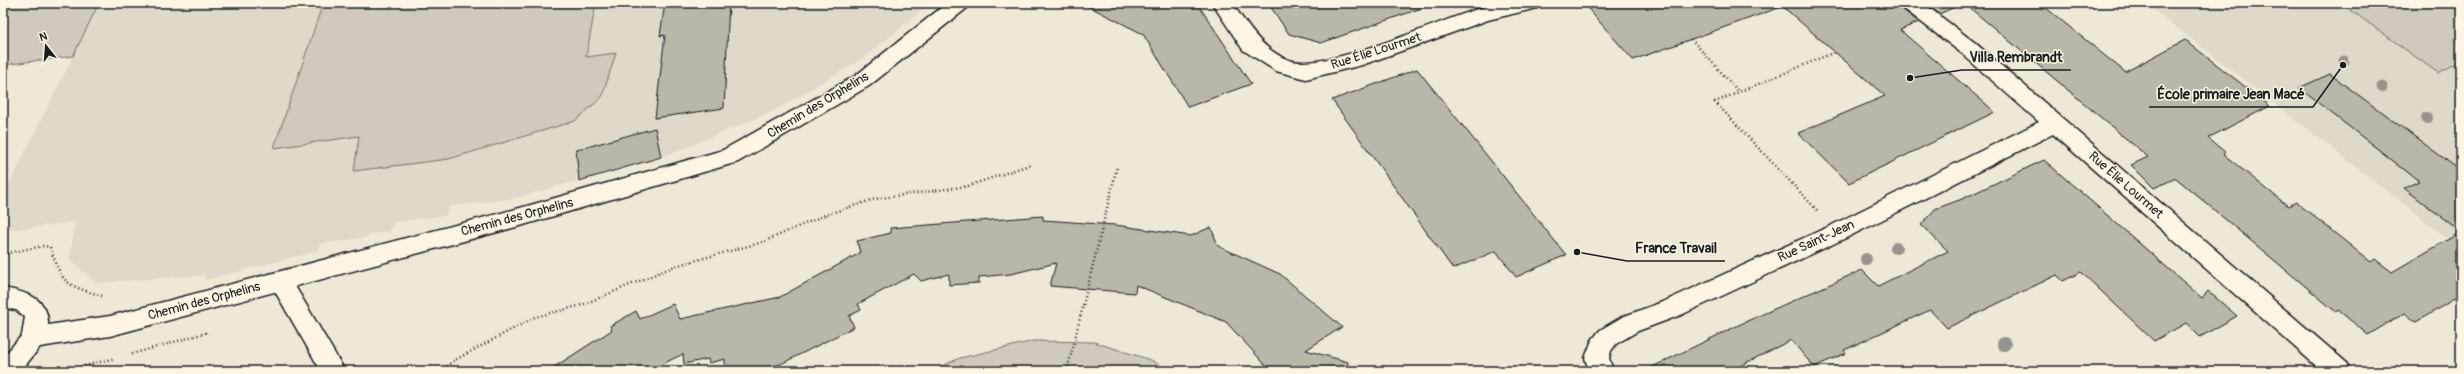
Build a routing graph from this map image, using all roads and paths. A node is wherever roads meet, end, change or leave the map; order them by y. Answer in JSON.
{"nodes":[{"id":1,"x":960,"y":3,"type":"edge"},
{"id":2,"x":1222,"y":3,"type":"edge"},
{"id":3,"x":1530,"y":3,"type":"edge"},
{"id":4,"x":1910,"y":3,"type":"edge"},
{"id":5,"x":1691,"y":39,"type":"dead end"},
{"id":6,"x":1835,"y":52,"type":"dead end"},
{"id":7,"x":1739,"y":92,"type":"junction"},
{"id":8,"x":2056,"y":123,"type":"junction"},
{"id":9,"x":1032,"y":164,"type":"dead end"},
{"id":10,"x":1117,"y":168,"type":"dead end"},
{"id":11,"x":1838,"y":232,"type":"junction"},
{"id":12,"x":3,"y":254,"type":"edge"},
{"id":13,"x":280,"y":281,"type":"junction"},
{"id":14,"x":92,"y":292,"type":"dead end"},
{"id":15,"x":3,"y":298,"type":"edge"},
{"id":16,"x":33,"y":338,"type":"junction"},
{"id":17,"x":4,"y":371,"type":"edge"},
{"id":18,"x":333,"y":371,"type":"edge"},
{"id":19,"x":440,"y":371,"type":"edge"},
{"id":20,"x":1067,"y":371,"type":"edge"},
{"id":21,"x":1601,"y":371,"type":"edge"},
{"id":22,"x":2339,"y":371,"type":"edge"}],
"edges":[{"from":1,"to":13,"type":"street","name":"Chemin des Orphelins"},
{"from":2,"to":3,"type":"street","name":"Rue Élie Lourmet"},
{"from":4,"to":8,"type":"street","name":"Rue Élie Lourmet"},
{"from":5,"to":7,"type":"path"},
{"from":6,"to":7,"type":"path"},
{"from":7,"to":11,"type":"path"},
{"from":8,"to":11,"type":"street","name":"Rue Saint-Jean"},
{"from":8,"to":22,"type":"street","name":"Rue Élie Lourmet"},
{"from":9,"to":19,"type":"path"},
{"from":10,"to":20,"type":"path"},
{"from":11,"to":21,"type":"street","name":"Rue Saint-Jean"},
{"from":12,"to":14,"type":"path"},
{"from":13,"to":16,"type":"street","name":"Chemin des Orphelins"},
{"from":13,"to":18,"type":"lane"},
{"from":15,"to":16,"type":"street"},
{"from":16,"to":17,"type":"street"}]}
